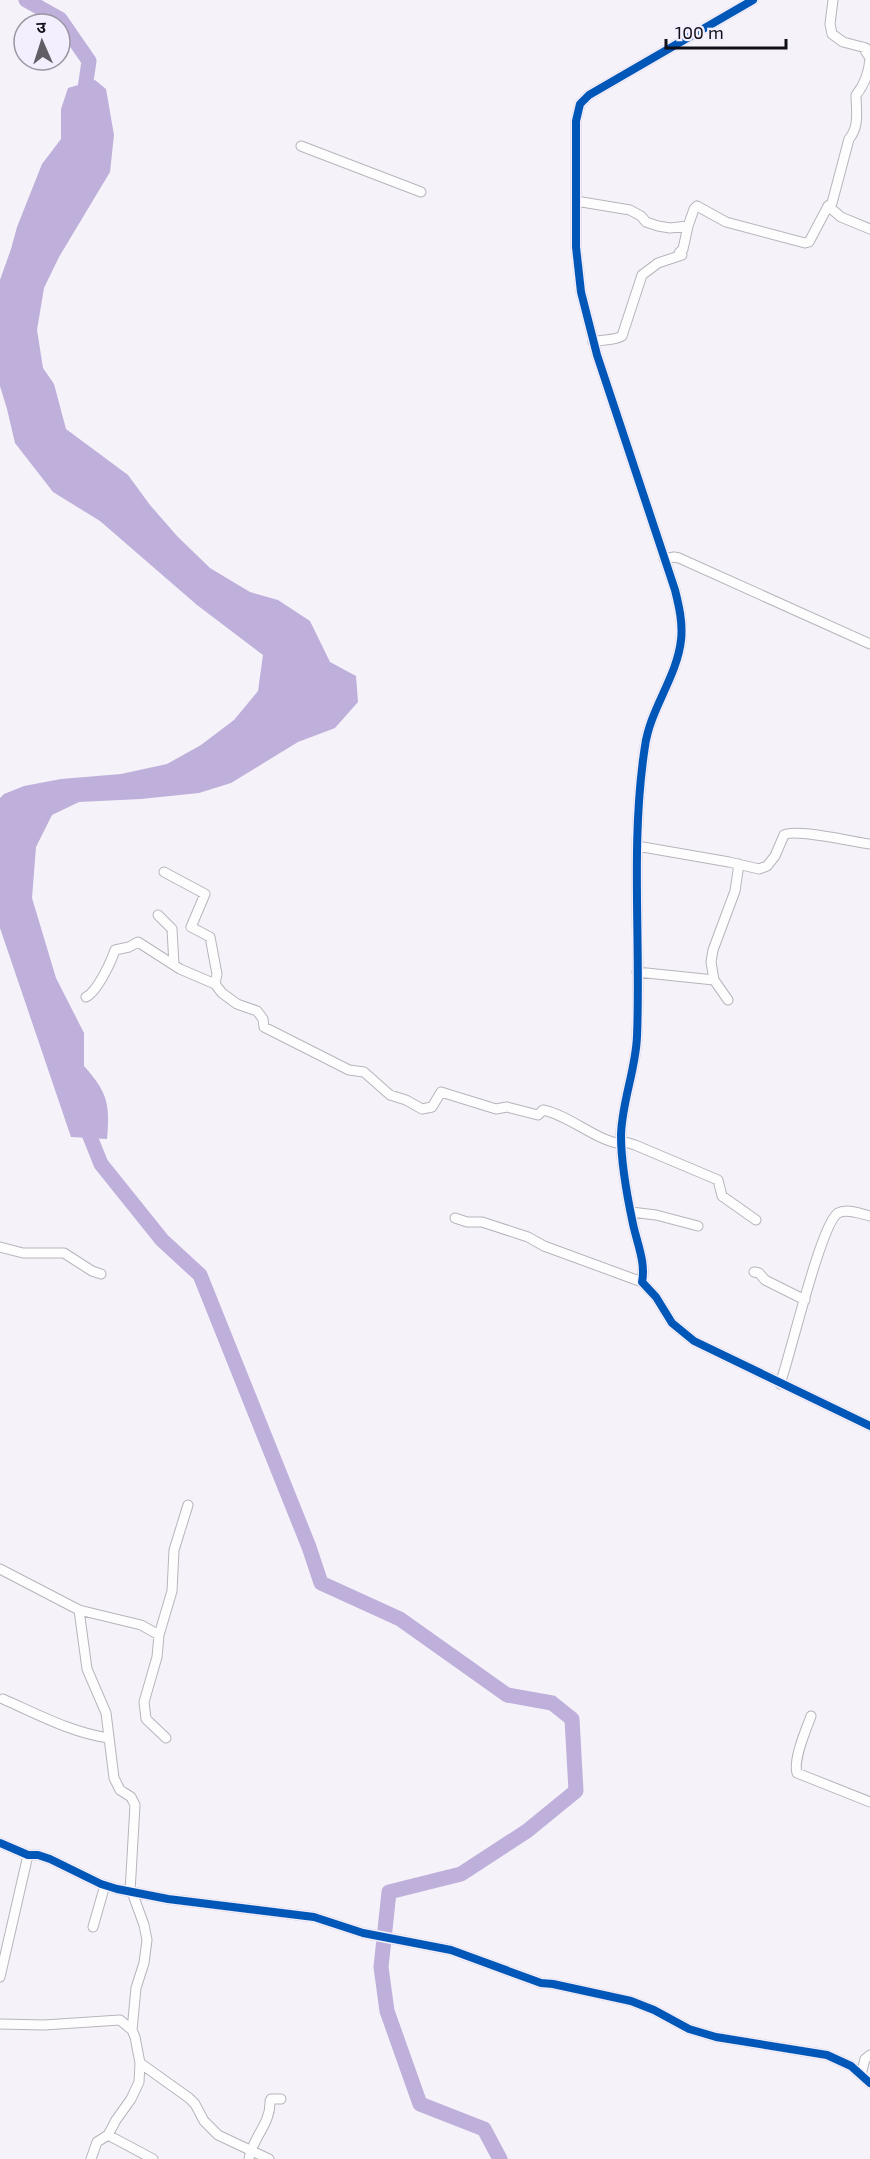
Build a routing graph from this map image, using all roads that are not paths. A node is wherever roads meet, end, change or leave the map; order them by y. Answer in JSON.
{"nodes":[{"id":1,"x":753,"y":0,"type":"edge"},
{"id":2,"x":833,"y":0,"type":"edge"},
{"id":3,"x":866,"y":48,"type":"edge"},
{"id":4,"x":301,"y":146,"type":"dead end"},
{"id":5,"x":421,"y":192,"type":"dead end"},
{"id":6,"x":580,"y":202,"type":"junction"},
{"id":7,"x":828,"y":206,"type":"junction"},
{"id":8,"x":688,"y":226,"type":"junction"},
{"id":9,"x":870,"y":229,"type":"edge"},
{"id":10,"x":597,"y":340,"type":"junction"},
{"id":11,"x":668,"y":558,"type":"junction"},
{"id":12,"x":870,"y":644,"type":"edge"},
{"id":13,"x":870,"y":844,"type":"edge"},
{"id":14,"x":641,"y":847,"type":"junction"},
{"id":15,"x":739,"y":864,"type":"junction"},
{"id":16,"x":164,"y":872,"type":"dead end"},
{"id":17,"x":158,"y":915,"type":"dead end"},
{"id":18,"x":174,"y":965,"type":"junction"},
{"id":19,"x":640,"y":973,"type":"junction"},
{"id":20,"x":714,"y":980,"type":"junction"},
{"id":21,"x":215,"y":984,"type":"junction"},
{"id":22,"x":86,"y":997,"type":"dead end"},
{"id":23,"x":728,"y":1000,"type":"dead end"},
{"id":24,"x":624,"y":1142,"type":"junction"},
{"id":25,"x":635,"y":1212,"type":"junction"},
{"id":26,"x":870,"y":1216,"type":"edge"},
{"id":27,"x":455,"y":1218,"type":"dead end"},
{"id":28,"x":756,"y":1220,"type":"dead end"},
{"id":29,"x":698,"y":1226,"type":"dead end"},
{"id":30,"x":0,"y":1247,"type":"edge"},
{"id":31,"x":754,"y":1272,"type":"dead end"},
{"id":32,"x":101,"y":1274,"type":"dead end"},
{"id":33,"x":642,"y":1282,"type":"junction"},
{"id":34,"x":805,"y":1300,"type":"junction"},
{"id":35,"x":782,"y":1380,"type":"junction"},
{"id":36,"x":870,"y":1426,"type":"edge"},
{"id":37,"x":188,"y":1505,"type":"dead end"},
{"id":38,"x":0,"y":1569,"type":"edge"},
{"id":39,"x":79,"y":1610,"type":"junction"},
{"id":40,"x":159,"y":1635,"type":"junction"},
{"id":41,"x":3,"y":1699,"type":"dead end"},
{"id":42,"x":811,"y":1716,"type":"dead end"},
{"id":43,"x":110,"y":1738,"type":"junction"},
{"id":44,"x":166,"y":1738,"type":"dead end"},
{"id":45,"x":870,"y":1802,"type":"edge"},
{"id":46,"x":0,"y":1843,"type":"edge"},
{"id":47,"x":28,"y":1855,"type":"junction"},
{"id":48,"x":105,"y":1885,"type":"junction"},
{"id":49,"x":131,"y":1892,"type":"junction"},
{"id":50,"x":93,"y":1927,"type":"dead end"},
{"id":51,"x":0,"y":1977,"type":"edge"},
{"id":52,"x":0,"y":2024,"type":"edge"},
{"id":53,"x":132,"y":2030,"type":"junction"},
{"id":54,"x":870,"y":2055,"type":"edge"},
{"id":55,"x":140,"y":2063,"type":"junction"},
{"id":56,"x":861,"y":2075,"type":"junction"},
{"id":57,"x":870,"y":2083,"type":"edge"},
{"id":58,"x":281,"y":2099,"type":"dead end"},
{"id":59,"x":108,"y":2135,"type":"junction"},
{"id":60,"x":250,"y":2155,"type":"edge"},
{"id":61,"x":92,"y":2159,"type":"edge"},
{"id":62,"x":153,"y":2159,"type":"edge"},
{"id":63,"x":269,"y":2159,"type":"edge"}],
"edges":[{"from":1,"to":6,"type":"street"},
{"from":2,"to":3,"type":"street"},
{"from":3,"to":7,"type":"street"},
{"from":4,"to":5,"type":"street"},
{"from":6,"to":8,"type":"street"},
{"from":6,"to":10,"type":"street"},
{"from":7,"to":8,"type":"street"},
{"from":7,"to":9,"type":"street"},
{"from":8,"to":10,"type":"street"},
{"from":10,"to":11,"type":"street"},
{"from":11,"to":12,"type":"street"},
{"from":11,"to":14,"type":"street"},
{"from":13,"to":15,"type":"street"},
{"from":14,"to":15,"type":"street"},
{"from":14,"to":19,"type":"street"},
{"from":15,"to":20,"type":"street"},
{"from":16,"to":21,"type":"street"},
{"from":17,"to":18,"type":"street"},
{"from":18,"to":21,"type":"street"},
{"from":18,"to":22,"type":"street"},
{"from":19,"to":20,"type":"street"},
{"from":19,"to":24,"type":"street"},
{"from":20,"to":23,"type":"street"},
{"from":21,"to":24,"type":"street"},
{"from":24,"to":25,"type":"street"},
{"from":24,"to":28,"type":"street"},
{"from":25,"to":29,"type":"street"},
{"from":25,"to":33,"type":"street"},
{"from":26,"to":34,"type":"street"},
{"from":27,"to":33,"type":"street"},
{"from":30,"to":32,"type":"street"},
{"from":31,"to":34,"type":"street"},
{"from":33,"to":35,"type":"street"},
{"from":34,"to":35,"type":"street"},
{"from":35,"to":36,"type":"street"},
{"from":37,"to":40,"type":"street"},
{"from":38,"to":39,"type":"street"},
{"from":39,"to":40,"type":"street"},
{"from":39,"to":43,"type":"street"},
{"from":40,"to":44,"type":"street"},
{"from":41,"to":43,"type":"street"},
{"from":42,"to":45,"type":"street"},
{"from":43,"to":49,"type":"street"},
{"from":46,"to":47,"type":"street"},
{"from":47,"to":48,"type":"street"},
{"from":47,"to":51,"type":"street"},
{"from":48,"to":49,"type":"street"},
{"from":48,"to":50,"type":"street"},
{"from":49,"to":53,"type":"street"},
{"from":49,"to":56,"type":"street"},
{"from":52,"to":53,"type":"street"},
{"from":53,"to":55,"type":"street"},
{"from":54,"to":56,"type":"street"},
{"from":55,"to":59,"type":"street"},
{"from":55,"to":60,"type":"street"},
{"from":56,"to":57,"type":"street"},
{"from":58,"to":60,"type":"street"},
{"from":59,"to":61,"type":"street"},
{"from":59,"to":62,"type":"street"},
{"from":60,"to":63,"type":"street"}]}
